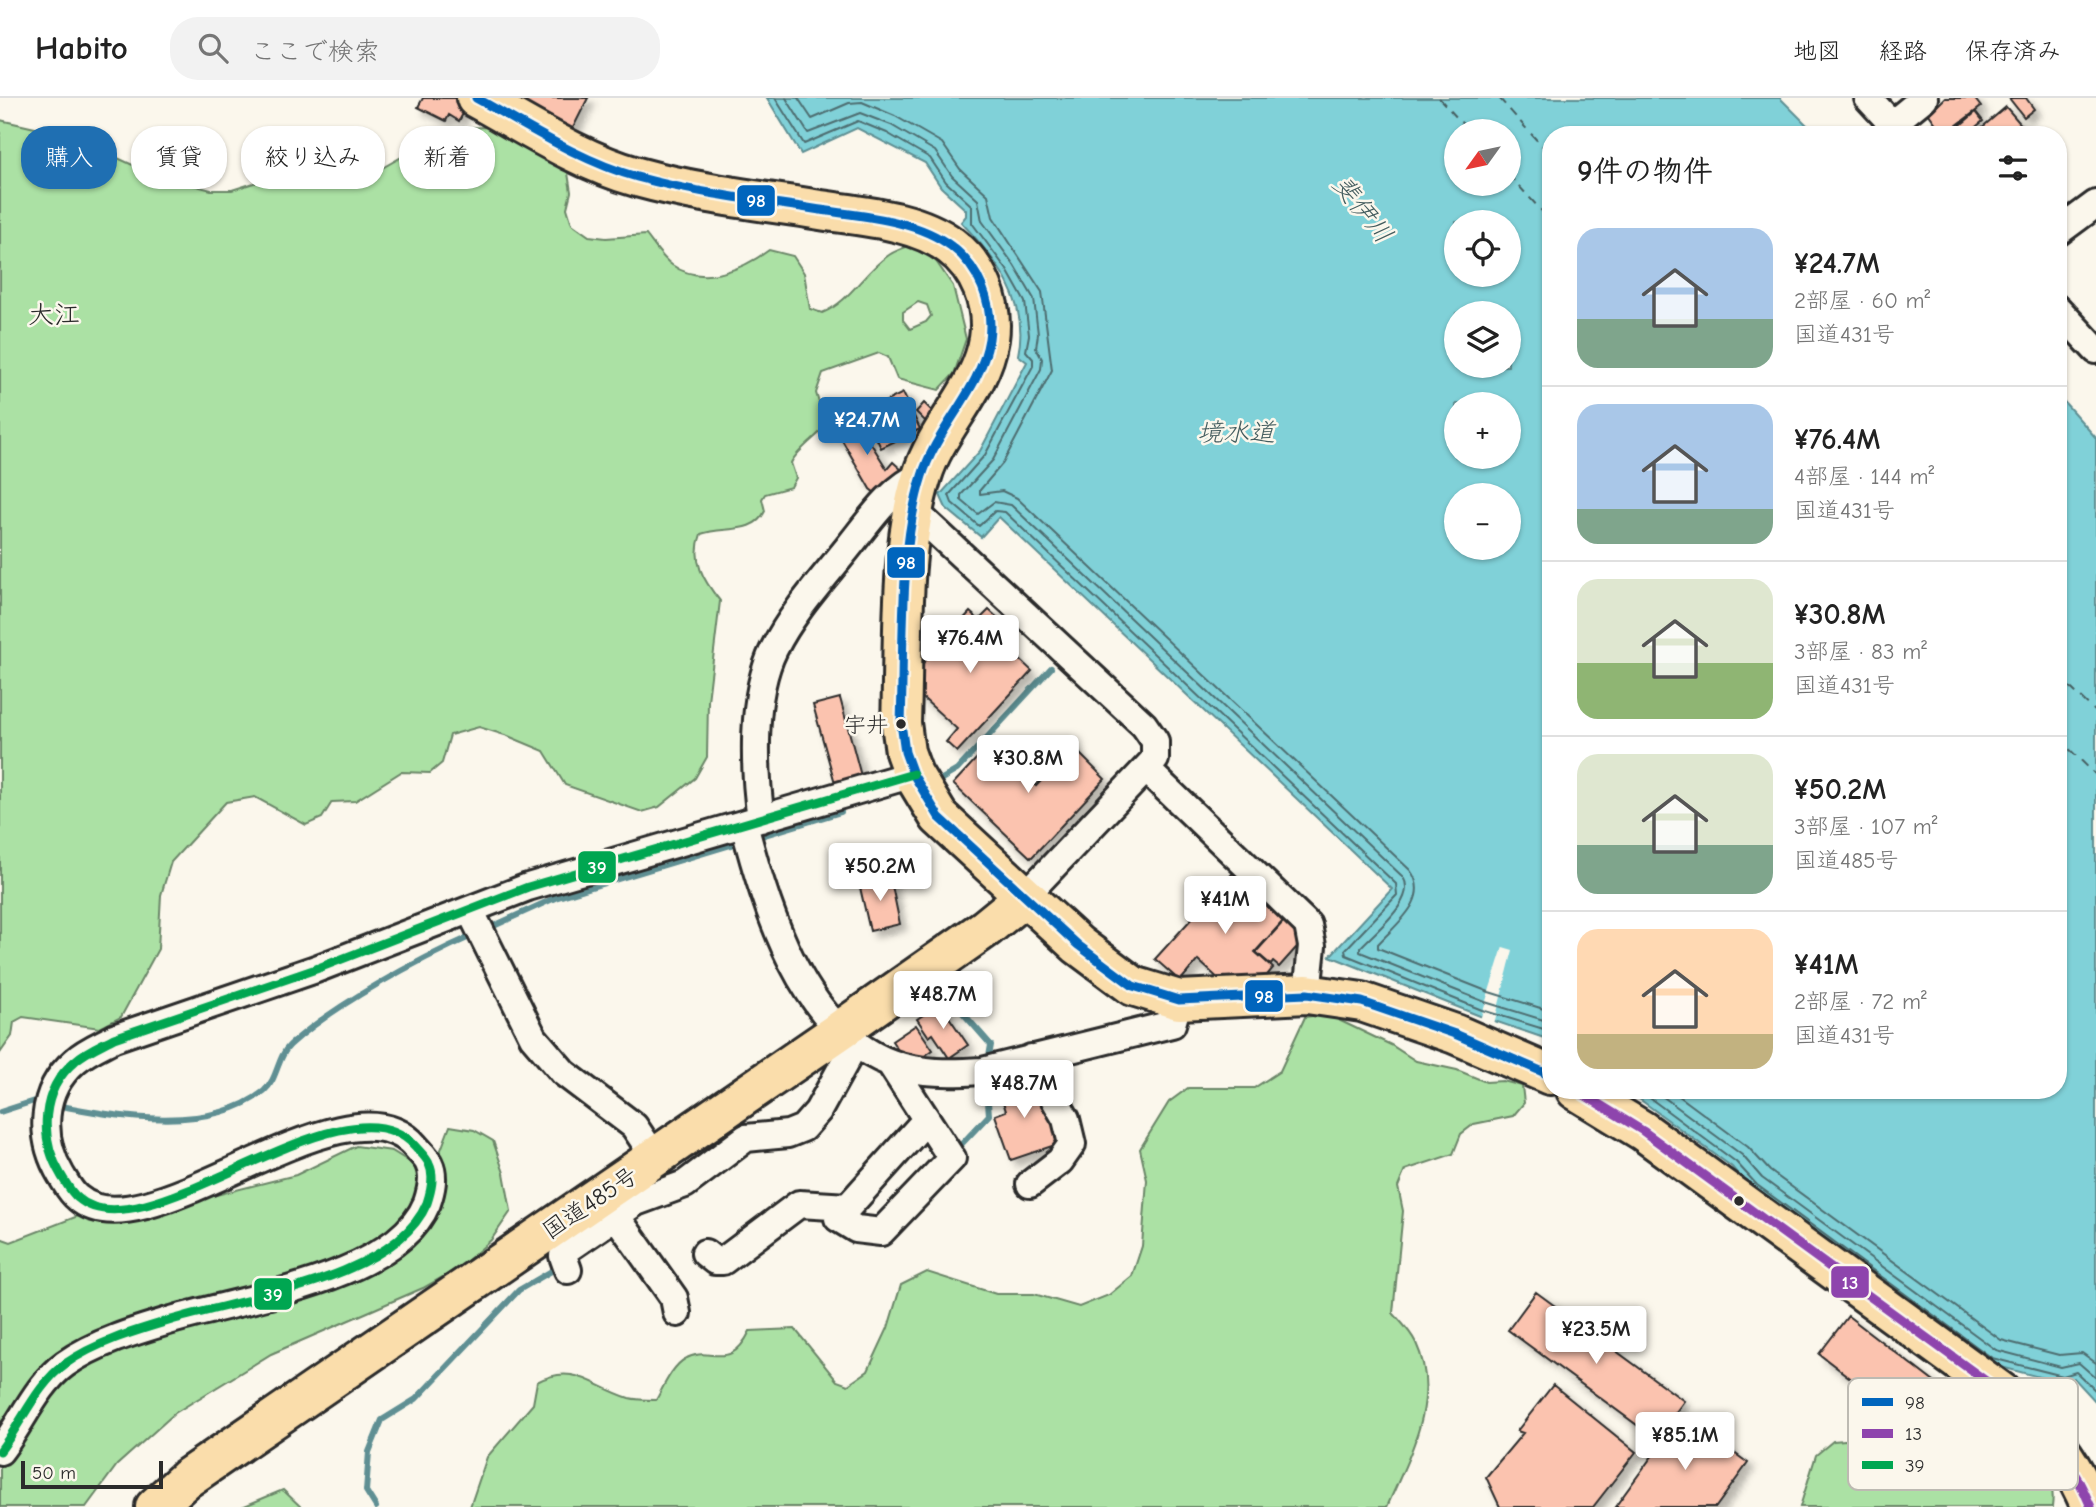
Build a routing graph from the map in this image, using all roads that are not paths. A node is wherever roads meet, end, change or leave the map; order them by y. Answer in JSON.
{"nodes":[{"id":1,"x":476,"y":98,"type":"edge"},
{"id":2,"x":1868,"y":98,"type":"edge"},
{"id":3,"x":1924,"y":98,"type":"edge"},
{"id":4,"x":1894,"y":126,"type":"edge"},
{"id":5,"x":1900,"y":126,"type":"edge"},
{"id":6,"x":2096,"y":204,"type":"edge"},
{"id":7,"x":2067,"y":225,"type":"edge"},
{"id":8,"x":2067,"y":319,"type":"edge"},
{"id":9,"x":2096,"y":350,"type":"edge"},
{"id":10,"x":917,"y":492,"type":"junction"},
{"id":11,"x":1146,"y":769,"type":"junction"},
{"id":12,"x":913,"y":774,"type":"junction"},
{"id":13,"x":751,"y":831,"type":"junction"},
{"id":14,"x":1024,"y":897,"type":"junction"},
{"id":15,"x":477,"y":923,"type":"junction"},
{"id":16,"x":1307,"y":994,"type":"junction"},
{"id":17,"x":1179,"y":1000,"type":"junction"},
{"id":18,"x":854,"y":1040,"type":"junction"},
{"id":19,"x":1031,"y":1058,"type":"junction"},
{"id":20,"x":890,"y":1063,"type":"junction"},
{"id":21,"x":1542,"y":1072,"type":"edge"},
{"id":22,"x":1591,"y":1099,"type":"edge"},
{"id":23,"x":926,"y":1120,"type":"junction"},
{"id":24,"x":685,"y":1184,"type":"junction"},
{"id":25,"x":1030,"y":1184,"type":"dead end"},
{"id":26,"x":616,"y":1216,"type":"junction"},
{"id":27,"x":840,"y":1216,"type":"junction"},
{"id":28,"x":705,"y":1253,"type":"dead end"},
{"id":29,"x":568,"y":1270,"type":"dead end"},
{"id":30,"x":677,"y":1313,"type":"dead end"},
{"id":31,"x":1982,"y":1378,"type":"edge"},
{"id":32,"x":0,"y":1451,"type":"edge"},
{"id":33,"x":2078,"y":1478,"type":"edge"},
{"id":34,"x":155,"y":1507,"type":"edge"},
{"id":35,"x":2091,"y":1507,"type":"edge"}],
"edges":[{"from":1,"to":10,"type":"highway"},
{"from":2,"to":4,"type":"street"},
{"from":3,"to":5,"type":"street"},
{"from":6,"to":7,"type":"street"},
{"from":8,"to":9,"type":"street"},
{"from":10,"to":11,"type":"street"},
{"from":10,"to":12,"type":"highway"},
{"from":10,"to":13,"type":"street"},
{"from":11,"to":14,"type":"street"},
{"from":11,"to":16,"type":"street"},
{"from":12,"to":13,"type":"street"},
{"from":12,"to":14,"type":"highway"},
{"from":13,"to":15,"type":"street"},
{"from":13,"to":18,"type":"street"},
{"from":14,"to":17,"type":"highway"},
{"from":14,"to":18,"type":"highway","name":"国道485号"},
{"from":15,"to":24,"type":"street"},
{"from":15,"to":32,"type":"street"},
{"from":16,"to":17,"type":"highway"},
{"from":16,"to":21,"type":"highway"},
{"from":17,"to":19,"type":"street"},
{"from":18,"to":20,"type":"street"},
{"from":18,"to":24,"type":"street"},
{"from":18,"to":34,"type":"highway","name":"国道485号"},
{"from":19,"to":20,"type":"street"},
{"from":19,"to":25,"type":"street"},
{"from":20,"to":23,"type":"street"},
{"from":22,"to":31,"type":"highway"},
{"from":23,"to":27,"type":"street"},
{"from":23,"to":27,"type":"street"},
{"from":24,"to":26,"type":"street"},
{"from":26,"to":29,"type":"street"},
{"from":26,"to":30,"type":"street"},
{"from":27,"to":28,"type":"street"},
{"from":33,"to":35,"type":"highway"}]}
